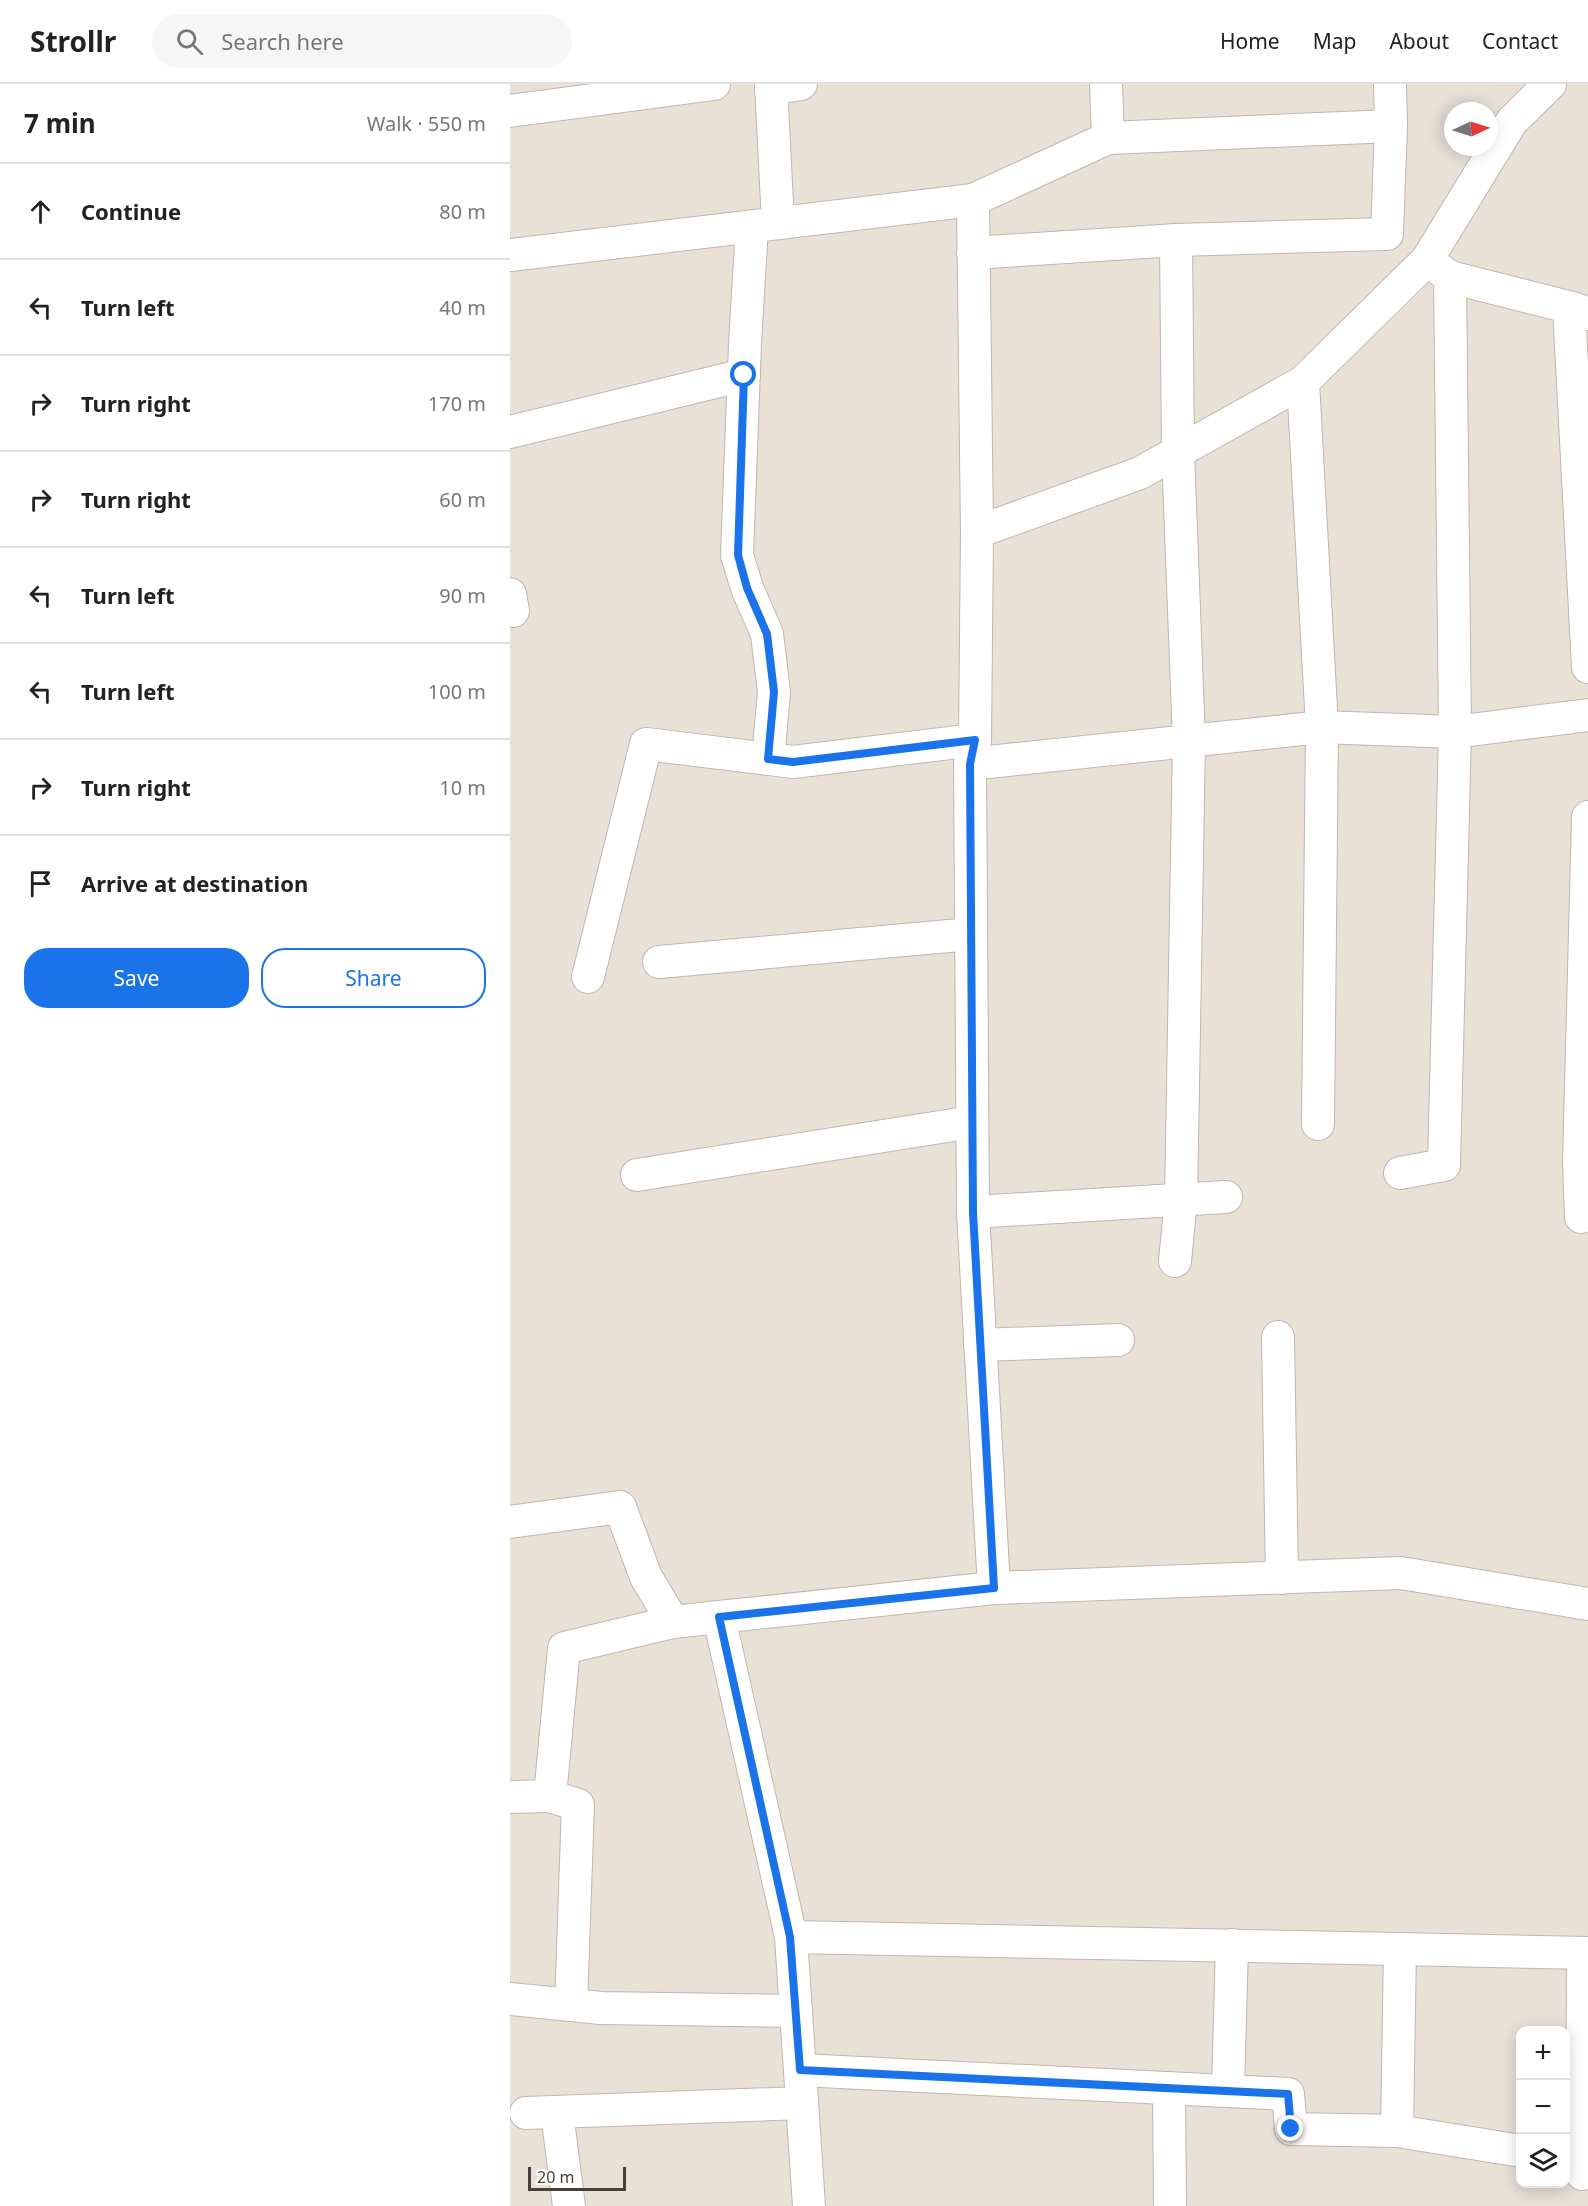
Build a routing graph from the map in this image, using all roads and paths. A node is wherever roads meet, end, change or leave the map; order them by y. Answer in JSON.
{"nodes":[{"id":1,"x":714,"y":84,"type":"edge"},
{"id":2,"x":801,"y":84,"type":"edge"},
{"id":3,"x":1106,"y":84,"type":"edge"},
{"id":4,"x":1390,"y":84,"type":"edge"},
{"id":5,"x":1550,"y":84,"type":"edge"},
{"id":6,"x":771,"y":87,"type":"edge"},
{"id":7,"x":510,"y":111,"type":"edge"},
{"id":8,"x":1391,"y":126,"type":"junction"},
{"id":9,"x":1108,"y":138,"type":"junction"},
{"id":10,"x":973,"y":200,"type":"junction"},
{"id":11,"x":765,"y":225,"type":"junction"},
{"id":12,"x":1176,"y":240,"type":"junction"},
{"id":13,"x":973,"y":253,"type":"junction"},
{"id":14,"x":510,"y":255,"type":"edge"},
{"id":15,"x":1439,"y":269,"type":"junction"},
{"id":16,"x":1579,"y":311,"type":"edge"},
{"id":17,"x":744,"y":375,"type":"junction"},
{"id":18,"x":1303,"y":382,"type":"junction"},
{"id":19,"x":510,"y":432,"type":"edge"},
{"id":20,"x":1178,"y":452,"type":"junction"},
{"id":21,"x":977,"y":532,"type":"junction"},
{"id":22,"x":1588,"y":667,"type":"edge"},
{"id":23,"x":1588,"y":715,"type":"edge"},
{"id":24,"x":1322,"y":727,"type":"junction"},
{"id":25,"x":1455,"y":732,"type":"junction"},
{"id":26,"x":1189,"y":741,"type":"junction"},
{"id":27,"x":972,"y":752,"type":"junction"},
{"id":28,"x":768,"y":759,"type":"junction"},
{"id":29,"x":1588,"y":817,"type":"edge"},
{"id":30,"x":971,"y":934,"type":"junction"},
{"id":31,"x":659,"y":962,"type":"dead end"},
{"id":32,"x":588,"y":977,"type":"dead end"},
{"id":33,"x":972,"y":1122,"type":"junction"},
{"id":34,"x":1318,"y":1124,"type":"dead end"},
{"id":35,"x":1400,"y":1173,"type":"dead end"},
{"id":36,"x":637,"y":1175,"type":"dead end"},
{"id":37,"x":1226,"y":1197,"type":"dead end"},
{"id":38,"x":1181,"y":1200,"type":"junction"},
{"id":39,"x":973,"y":1212,"type":"junction"},
{"id":40,"x":1581,"y":1217,"type":"dead end"},
{"id":41,"x":1175,"y":1261,"type":"dead end"},
{"id":42,"x":1278,"y":1336,"type":"dead end"},
{"id":43,"x":1118,"y":1340,"type":"dead end"},
{"id":44,"x":980,"y":1345,"type":"junction"},
{"id":45,"x":510,"y":1522,"type":"edge"},
{"id":46,"x":1282,"y":1578,"type":"junction"},
{"id":47,"x":994,"y":1588,"type":"junction"},
{"id":48,"x":1588,"y":1604,"type":"edge"},
{"id":49,"x":719,"y":1617,"type":"junction"},
{"id":50,"x":673,"y":1622,"type":"junction"},
{"id":51,"x":550,"y":1796,"type":"junction"},
{"id":52,"x":510,"y":1797,"type":"edge"},
{"id":53,"x":790,"y":1937,"type":"junction"},
{"id":54,"x":1232,"y":1945,"type":"junction"},
{"id":55,"x":1400,"y":1949,"type":"junction"},
{"id":56,"x":1586,"y":1953,"type":"edge"},
{"id":57,"x":510,"y":1999,"type":"edge"},
{"id":58,"x":571,"y":2005,"type":"junction"},
{"id":59,"x":796,"y":2011,"type":"junction"},
{"id":60,"x":800,"y":2070,"type":"junction"},
{"id":61,"x":1169,"y":2088,"type":"junction"},
{"id":62,"x":1228,"y":2091,"type":"junction"},
{"id":63,"x":802,"y":2103,"type":"junction"},
{"id":64,"x":526,"y":2113,"type":"dead end"},
{"id":65,"x":557,"y":2113,"type":"junction"},
{"id":66,"x":1397,"y":2131,"type":"junction"},
{"id":67,"x":1516,"y":2150,"type":"edge"},
{"id":68,"x":1579,"y":2174,"type":"edge"},
{"id":69,"x":569,"y":2206,"type":"edge"},
{"id":70,"x":809,"y":2206,"type":"edge"},
{"id":71,"x":1170,"y":2206,"type":"edge"}],
"edges":[{"from":1,"to":7,"type":"street"},
{"from":2,"to":6,"type":"street"},
{"from":3,"to":9,"type":"street"},
{"from":4,"to":8,"type":"street"},
{"from":5,"to":15,"type":"street"},
{"from":6,"to":11,"type":"street"},
{"from":8,"to":9,"type":"street"},
{"from":8,"to":12,"type":"street"},
{"from":9,"to":10,"type":"street"},
{"from":10,"to":11,"type":"street"},
{"from":10,"to":13,"type":"street"},
{"from":11,"to":14,"type":"street"},
{"from":11,"to":17,"type":"street"},
{"from":12,"to":13,"type":"street"},
{"from":12,"to":20,"type":"street"},
{"from":13,"to":21,"type":"street"},
{"from":15,"to":16,"type":"street"},
{"from":15,"to":18,"type":"street"},
{"from":15,"to":25,"type":"street"},
{"from":16,"to":22,"type":"street"},
{"from":17,"to":19,"type":"street"},
{"from":17,"to":28,"type":"street"},
{"from":18,"to":20,"type":"street"},
{"from":18,"to":24,"type":"street"},
{"from":20,"to":21,"type":"street"},
{"from":20,"to":26,"type":"street"},
{"from":21,"to":27,"type":"street"},
{"from":23,"to":25,"type":"street"},
{"from":24,"to":25,"type":"street"},
{"from":24,"to":26,"type":"street"},
{"from":24,"to":34,"type":"street"},
{"from":25,"to":35,"type":"street"},
{"from":26,"to":27,"type":"street"},
{"from":26,"to":38,"type":"street"},
{"from":27,"to":28,"type":"street"},
{"from":27,"to":30,"type":"street"},
{"from":28,"to":32,"type":"street"},
{"from":29,"to":40,"type":"street"},
{"from":30,"to":31,"type":"street"},
{"from":30,"to":33,"type":"street"},
{"from":33,"to":36,"type":"street"},
{"from":33,"to":39,"type":"street"},
{"from":37,"to":38,"type":"street"},
{"from":38,"to":39,"type":"street"},
{"from":38,"to":41,"type":"street"},
{"from":39,"to":44,"type":"street"},
{"from":42,"to":46,"type":"street"},
{"from":43,"to":44,"type":"street"},
{"from":44,"to":47,"type":"street"},
{"from":45,"to":50,"type":"street"},
{"from":46,"to":47,"type":"street"},
{"from":46,"to":48,"type":"street"},
{"from":47,"to":49,"type":"street"},
{"from":49,"to":50,"type":"street"},
{"from":49,"to":53,"type":"street"},
{"from":50,"to":51,"type":"street"},
{"from":51,"to":52,"type":"street"},
{"from":51,"to":58,"type":"street"},
{"from":53,"to":54,"type":"street"},
{"from":53,"to":59,"type":"street"},
{"from":54,"to":55,"type":"street"},
{"from":54,"to":62,"type":"street"},
{"from":55,"to":56,"type":"street"},
{"from":55,"to":66,"type":"street"},
{"from":56,"to":68,"type":"street"},
{"from":57,"to":58,"type":"street"},
{"from":58,"to":59,"type":"street"},
{"from":59,"to":60,"type":"street"},
{"from":60,"to":61,"type":"street"},
{"from":60,"to":63,"type":"street"},
{"from":61,"to":62,"type":"street"},
{"from":61,"to":71,"type":"street"},
{"from":62,"to":66,"type":"street"},
{"from":63,"to":65,"type":"street"},
{"from":63,"to":70,"type":"street"},
{"from":64,"to":65,"type":"street"},
{"from":65,"to":69,"type":"street"},
{"from":66,"to":67,"type":"street"}]}
